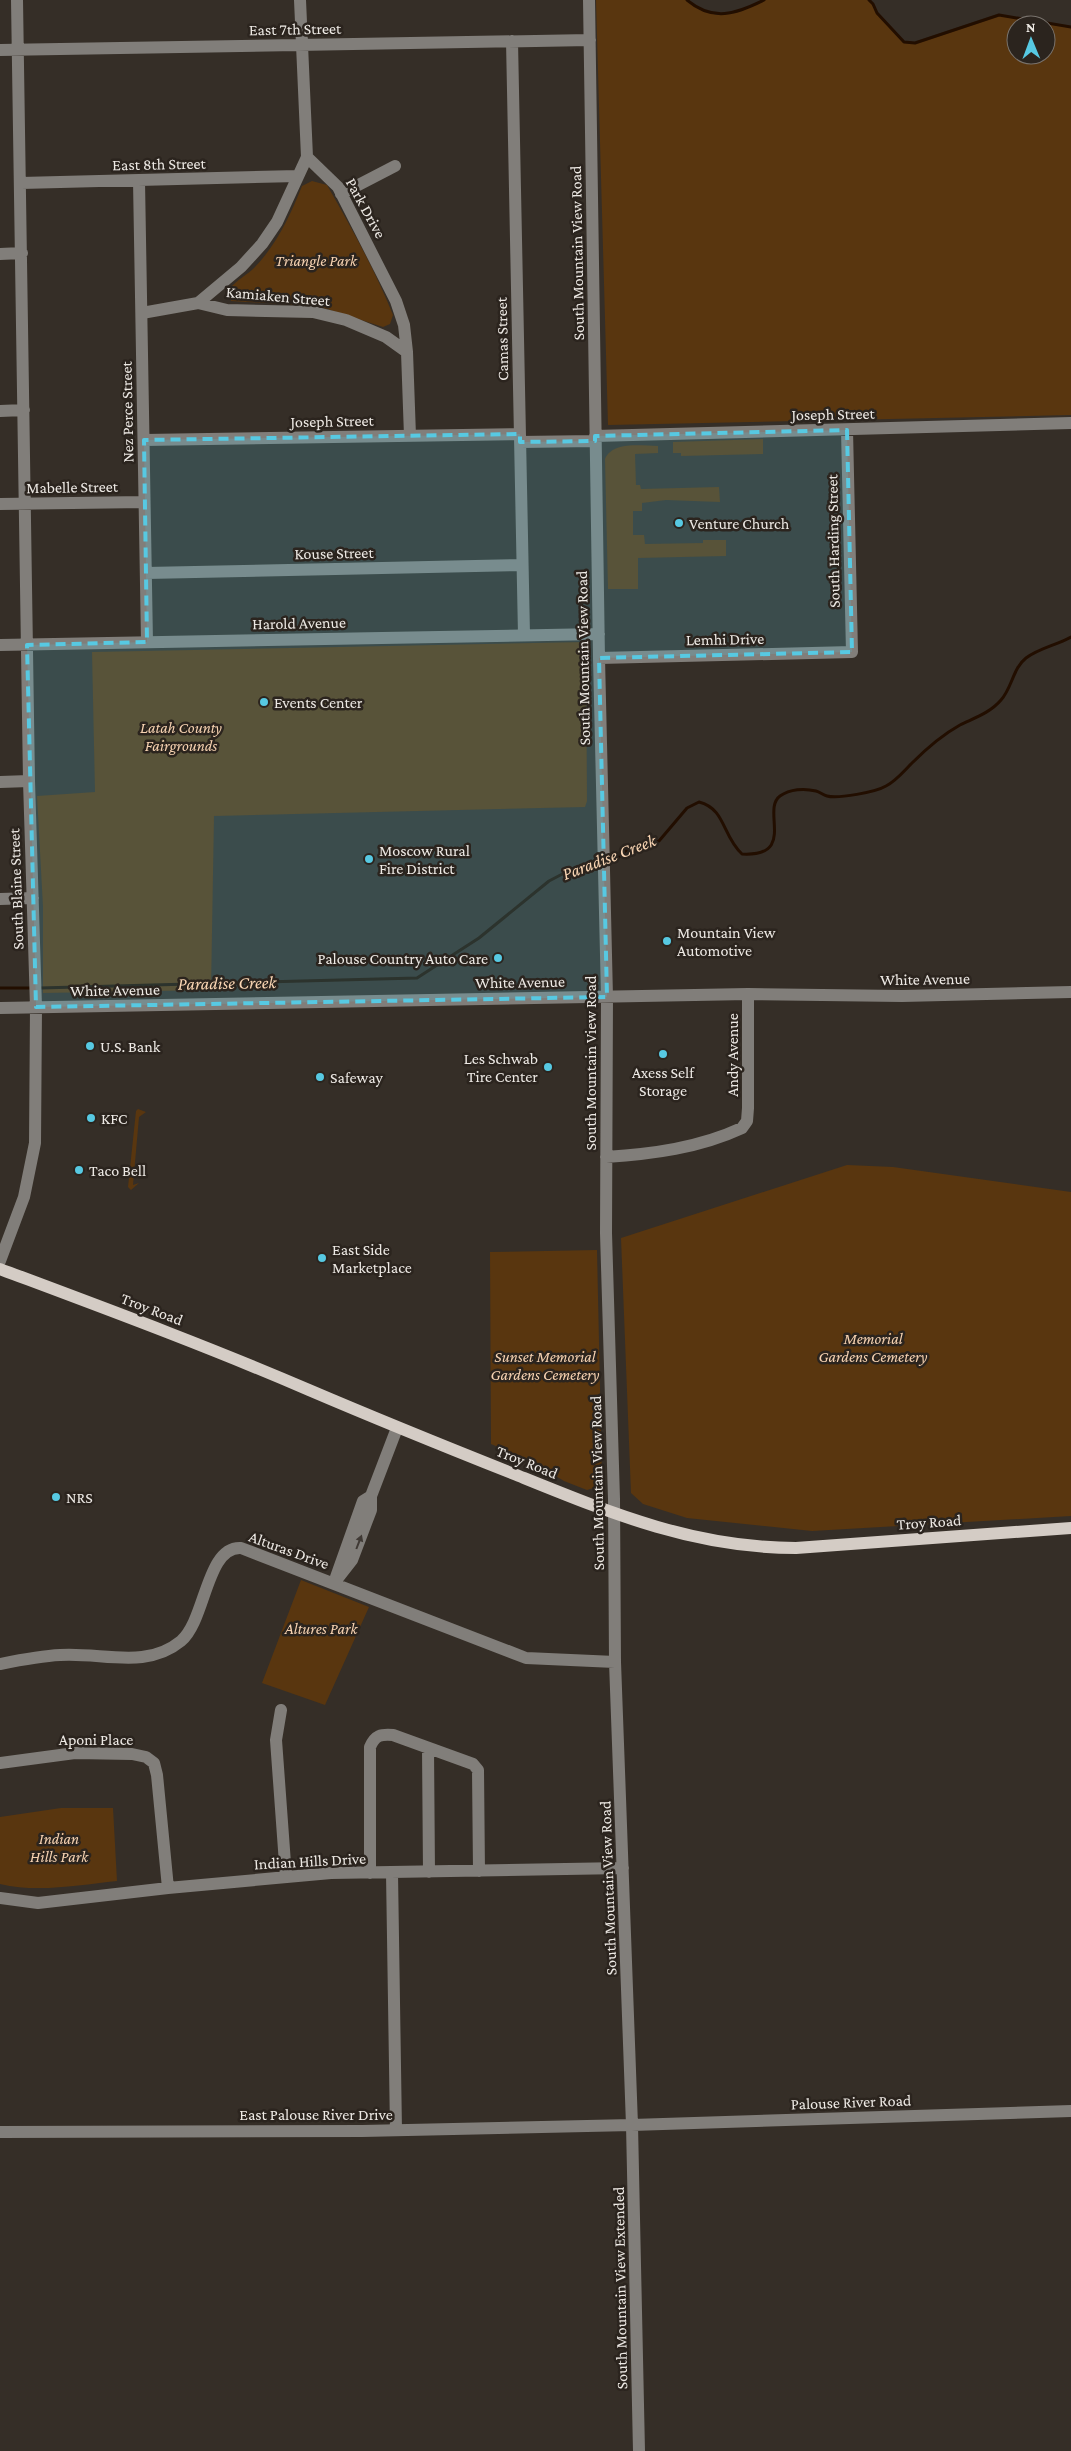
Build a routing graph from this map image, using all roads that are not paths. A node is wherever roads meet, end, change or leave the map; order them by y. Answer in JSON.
{"nodes":[{"id":1,"x":18,"y":0,"type":"edge"},
{"id":2,"x":300,"y":0,"type":"edge"},
{"id":3,"x":589,"y":0,"type":"edge"},
{"id":4,"x":590,"y":40,"type":"junction"},
{"id":5,"x":512,"y":42,"type":"junction"},
{"id":6,"x":301,"y":45,"type":"junction"},
{"id":7,"x":0,"y":50,"type":"edge"},
{"id":8,"x":19,"y":50,"type":"junction"},
{"id":9,"x":307,"y":157,"type":"junction"},
{"id":10,"x":395,"y":166,"type":"dead end"},
{"id":11,"x":298,"y":176,"type":"junction"},
{"id":12,"x":139,"y":181,"type":"junction"},
{"id":13,"x":21,"y":183,"type":"junction"},
{"id":14,"x":341,"y":194,"type":"junction"},
{"id":15,"x":0,"y":254,"type":"edge"},
{"id":16,"x":22,"y":254,"type":"junction"},
{"id":17,"x":198,"y":303,"type":"junction"},
{"id":18,"x":142,"y":313,"type":"junction"},
{"id":19,"x":407,"y":352,"type":"junction"},
{"id":20,"x":24,"y":410,"type":"junction"},
{"id":21,"x":0,"y":411,"type":"edge"},
{"id":22,"x":1071,"y":423,"type":"edge"},
{"id":23,"x":847,"y":430,"type":"junction"},
{"id":24,"x":410,"y":436,"type":"junction"},
{"id":25,"x":520,"y":438,"type":"junction"},
{"id":26,"x":595,"y":438,"type":"junction"},
{"id":27,"x":144,"y":440,"type":"junction"},
{"id":28,"x":144,"y":502,"type":"junction"},
{"id":29,"x":26,"y":503,"type":"junction"},
{"id":30,"x":0,"y":504,"type":"edge"},
{"id":31,"x":522,"y":565,"type":"junction"},
{"id":32,"x":146,"y":573,"type":"junction"},
{"id":33,"x":598,"y":634,"type":"junction"},
{"id":34,"x":524,"y":635,"type":"junction"},
{"id":35,"x":147,"y":642,"type":"junction"},
{"id":36,"x":0,"y":645,"type":"edge"},
{"id":37,"x":26,"y":645,"type":"junction"},
{"id":38,"x":852,"y":652,"type":"joint"},
{"id":39,"x":599,"y":658,"type":"junction"},
{"id":40,"x":29,"y":781,"type":"junction"},
{"id":41,"x":0,"y":782,"type":"edge"},
{"id":42,"x":33,"y":898,"type":"junction"},
{"id":43,"x":0,"y":899,"type":"edge"},
{"id":44,"x":1071,"y":992,"type":"edge"},
{"id":45,"x":748,"y":994,"type":"junction"},
{"id":46,"x":607,"y":997,"type":"junction"},
{"id":47,"x":35,"y":1003,"type":"junction"},
{"id":48,"x":0,"y":1008,"type":"edge"},
{"id":49,"x":606,"y":1157,"type":"junction"},
{"id":50,"x":0,"y":1261,"type":"edge"},
{"id":51,"x":0,"y":1269,"type":"edge"},
{"id":52,"x":397,"y":1428,"type":"junction"},
{"id":53,"x":614,"y":1514,"type":"junction"},
{"id":54,"x":1071,"y":1528,"type":"edge"},
{"id":55,"x":334,"y":1584,"type":"junction"},
{"id":56,"x":615,"y":1662,"type":"junction"},
{"id":57,"x":0,"y":1664,"type":"edge"},
{"id":58,"x":281,"y":1710,"type":"dead end"},
{"id":59,"x":428,"y":1748,"type":"junction"},
{"id":60,"x":0,"y":1763,"type":"edge"},
{"id":61,"x":623,"y":1868,"type":"junction"},
{"id":62,"x":479,"y":1871,"type":"junction"},
{"id":63,"x":429,"y":1872,"type":"junction"},
{"id":64,"x":370,"y":1873,"type":"junction"},
{"id":65,"x":392,"y":1873,"type":"junction"},
{"id":66,"x":286,"y":1877,"type":"junction"},
{"id":67,"x":168,"y":1888,"type":"junction"},
{"id":68,"x":0,"y":1898,"type":"edge"},
{"id":69,"x":1071,"y":2111,"type":"edge"},
{"id":70,"x":632,"y":2125,"type":"junction"},
{"id":71,"x":396,"y":2130,"type":"junction"},
{"id":72,"x":0,"y":2132,"type":"edge"},
{"id":73,"x":639,"y":2451,"type":"edge"}],
"edges":[{"from":1,"to":8,"type":"street","name":"South Blaine Street"},
{"from":2,"to":6,"type":"street"},
{"from":3,"to":4,"type":"street","name":"South Mountain View Road"},
{"from":4,"to":5,"type":"street","name":"East 7th Street"},
{"from":4,"to":26,"type":"street","name":"South Mountain View Road"},
{"from":5,"to":6,"type":"street","name":"East 7th Street"},
{"from":5,"to":25,"type":"street","name":"Camas Street"},
{"from":6,"to":8,"type":"street","name":"East 7th Street"},
{"from":6,"to":9,"type":"street"},
{"from":7,"to":8,"type":"street","name":"East 7th Street"},
{"from":8,"to":13,"type":"street","name":"South Blaine Street"},
{"from":9,"to":11,"type":"street","name":"Kamiaken Street"},
{"from":9,"to":14,"type":"street","name":"Park Drive"},
{"from":10,"to":14,"type":"street"},
{"from":11,"to":12,"type":"street","name":"East 8th Street"},
{"from":11,"to":17,"type":"street","name":"Kamiaken Street"},
{"from":12,"to":13,"type":"street","name":"East 8th Street"},
{"from":12,"to":18,"type":"street","name":"Nez Perce Street"},
{"from":13,"to":16,"type":"street","name":"South Blaine Street"},
{"from":14,"to":19,"type":"street","name":"Park Drive"},
{"from":15,"to":16,"type":"street"},
{"from":16,"to":20,"type":"street","name":"South Blaine Street"},
{"from":17,"to":18,"type":"street","name":"Kamiaken Street"},
{"from":17,"to":19,"type":"street","name":"Kamiaken Street"},
{"from":18,"to":27,"type":"street","name":"Nez Perce Street"},
{"from":19,"to":24,"type":"street","name":"Park Drive"},
{"from":20,"to":21,"type":"street"},
{"from":20,"to":29,"type":"street","name":"South Blaine Street"},
{"from":22,"to":23,"type":"street","name":"Joseph Street"},
{"from":23,"to":26,"type":"street","name":"Joseph Street"},
{"from":23,"to":38,"type":"street","name":"South Harding Street"},
{"from":24,"to":25,"type":"street","name":"Joseph Street"},
{"from":24,"to":27,"type":"street","name":"Joseph Street"},
{"from":25,"to":26,"type":"street","name":"Joseph Street"},
{"from":25,"to":31,"type":"street","name":"Camas Street"},
{"from":26,"to":33,"type":"street","name":"South Mountain View Road"},
{"from":27,"to":28,"type":"street","name":"Nez Perce Street"},
{"from":28,"to":29,"type":"street","name":"Mabelle Street"},
{"from":28,"to":32,"type":"street","name":"Nez Perce Street"},
{"from":29,"to":30,"type":"street","name":"Mabelle Street"},
{"from":29,"to":37,"type":"street","name":"South Blaine Street"},
{"from":31,"to":32,"type":"street","name":"Kouse Street"},
{"from":31,"to":34,"type":"street","name":"Camas Street"},
{"from":32,"to":35,"type":"street","name":"Nez Perce Street"},
{"from":33,"to":34,"type":"street","name":"Harold Avenue"},
{"from":33,"to":39,"type":"street","name":"South Mountain View Road"},
{"from":34,"to":35,"type":"street","name":"Harold Avenue"},
{"from":35,"to":37,"type":"street","name":"Harold Avenue"},
{"from":36,"to":37,"type":"street","name":"Harold Avenue"},
{"from":37,"to":40,"type":"street","name":"South Blaine Street"},
{"from":38,"to":39,"type":"street","name":"Lemhi Drive"},
{"from":39,"to":46,"type":"street","name":"South Mountain View Road"},
{"from":40,"to":41,"type":"street"},
{"from":40,"to":42,"type":"street","name":"South Blaine Street"},
{"from":42,"to":43,"type":"street"},
{"from":42,"to":47,"type":"street","name":"South Blaine Street"},
{"from":44,"to":45,"type":"street","name":"White Avenue"},
{"from":45,"to":46,"type":"street","name":"White Avenue"},
{"from":45,"to":49,"type":"street","name":"Andy Avenue"},
{"from":46,"to":47,"type":"street","name":"White Avenue"},
{"from":46,"to":49,"type":"street","name":"South Mountain View Road"},
{"from":47,"to":48,"type":"street","name":"White Avenue"},
{"from":47,"to":50,"type":"street","name":"South Blaine Street"},
{"from":49,"to":53,"type":"street","name":"South Mountain View Road"},
{"from":51,"to":52,"type":"main road","name":"Troy Road"},
{"from":52,"to":53,"type":"main road","name":"Troy Road"},
{"from":52,"to":55,"type":"street"},
{"from":53,"to":54,"type":"main road","name":"Troy Road"},
{"from":53,"to":56,"type":"street","name":"South Mountain View Road"},
{"from":55,"to":56,"type":"street","name":"Alturas Drive"},
{"from":55,"to":57,"type":"street","name":"Alturas Drive"},
{"from":56,"to":61,"type":"street","name":"South Mountain View Road"},
{"from":58,"to":66,"type":"street"},
{"from":59,"to":62,"type":"street"},
{"from":59,"to":63,"type":"street"},
{"from":59,"to":64,"type":"street"},
{"from":60,"to":67,"type":"street","name":"Aponi Place"},
{"from":61,"to":62,"type":"street","name":"Indian Hills Drive"},
{"from":61,"to":70,"type":"street","name":"South Mountain View Road"},
{"from":62,"to":63,"type":"street","name":"Indian Hills Drive"},
{"from":63,"to":65,"type":"street","name":"Indian Hills Drive"},
{"from":64,"to":65,"type":"street","name":"Indian Hills Drive"},
{"from":64,"to":66,"type":"street","name":"Indian Hills Drive"},
{"from":65,"to":71,"type":"street"},
{"from":66,"to":67,"type":"street","name":"Indian Hills Drive"},
{"from":67,"to":68,"type":"street","name":"Indian Hills Drive"},
{"from":69,"to":70,"type":"street","name":"Palouse River Road"},
{"from":70,"to":71,"type":"street","name":"East Palouse River Drive"},
{"from":70,"to":73,"type":"street","name":"South Mountain View Extended"},
{"from":71,"to":72,"type":"street","name":"East Palouse River Drive"}]}
